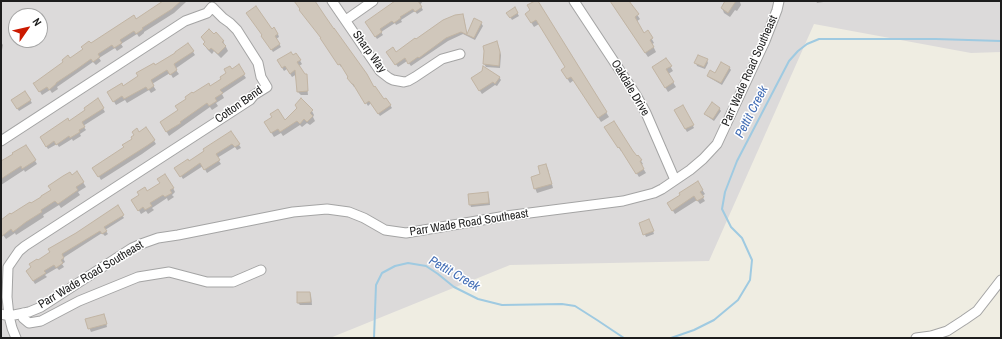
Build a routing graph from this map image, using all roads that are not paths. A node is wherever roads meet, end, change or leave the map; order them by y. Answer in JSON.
{"nodes":[{"id":1,"x":332,"y":1,"type":"edge"},
{"id":2,"x":373,"y":1,"type":"edge"},
{"id":3,"x":574,"y":1,"type":"edge"},
{"id":4,"x":779,"y":1,"type":"edge"},
{"id":5,"x":346,"y":20,"type":"junction"},
{"id":6,"x":460,"y":54,"type":"dead end"},
{"id":7,"x":1,"y":141,"type":"edge"},
{"id":8,"x":675,"y":180,"type":"junction"},
{"id":9,"x":261,"y":270,"type":"dead end"},
{"id":10,"x":1001,"y":280,"type":"edge"},
{"id":11,"x":23,"y":313,"type":"junction"},
{"id":12,"x":5,"y":315,"type":"edge"},
{"id":13,"x":16,"y":338,"type":"edge"},
{"id":14,"x":916,"y":338,"type":"edge"}],
"edges":[{"from":1,"to":5,"type":"street","name":"Sharp Way"},
{"from":2,"to":5,"type":"street"},
{"from":3,"to":8,"type":"street","name":"Oakdale Drive"},
{"from":4,"to":8,"type":"street","name":"Parr Wade Road Southeast"},
{"from":5,"to":6,"type":"street","name":"Sharp Way"},
{"from":7,"to":12,"type":"street","name":"Cotton Bend"},
{"from":8,"to":11,"type":"street","name":"Parr Wade Road Southeast"},
{"from":9,"to":11,"type":"street"},
{"from":10,"to":14,"type":"street"},
{"from":11,"to":12,"type":"street","name":"Parr Wade Road Southeast"},
{"from":12,"to":13,"type":"street"}]}
